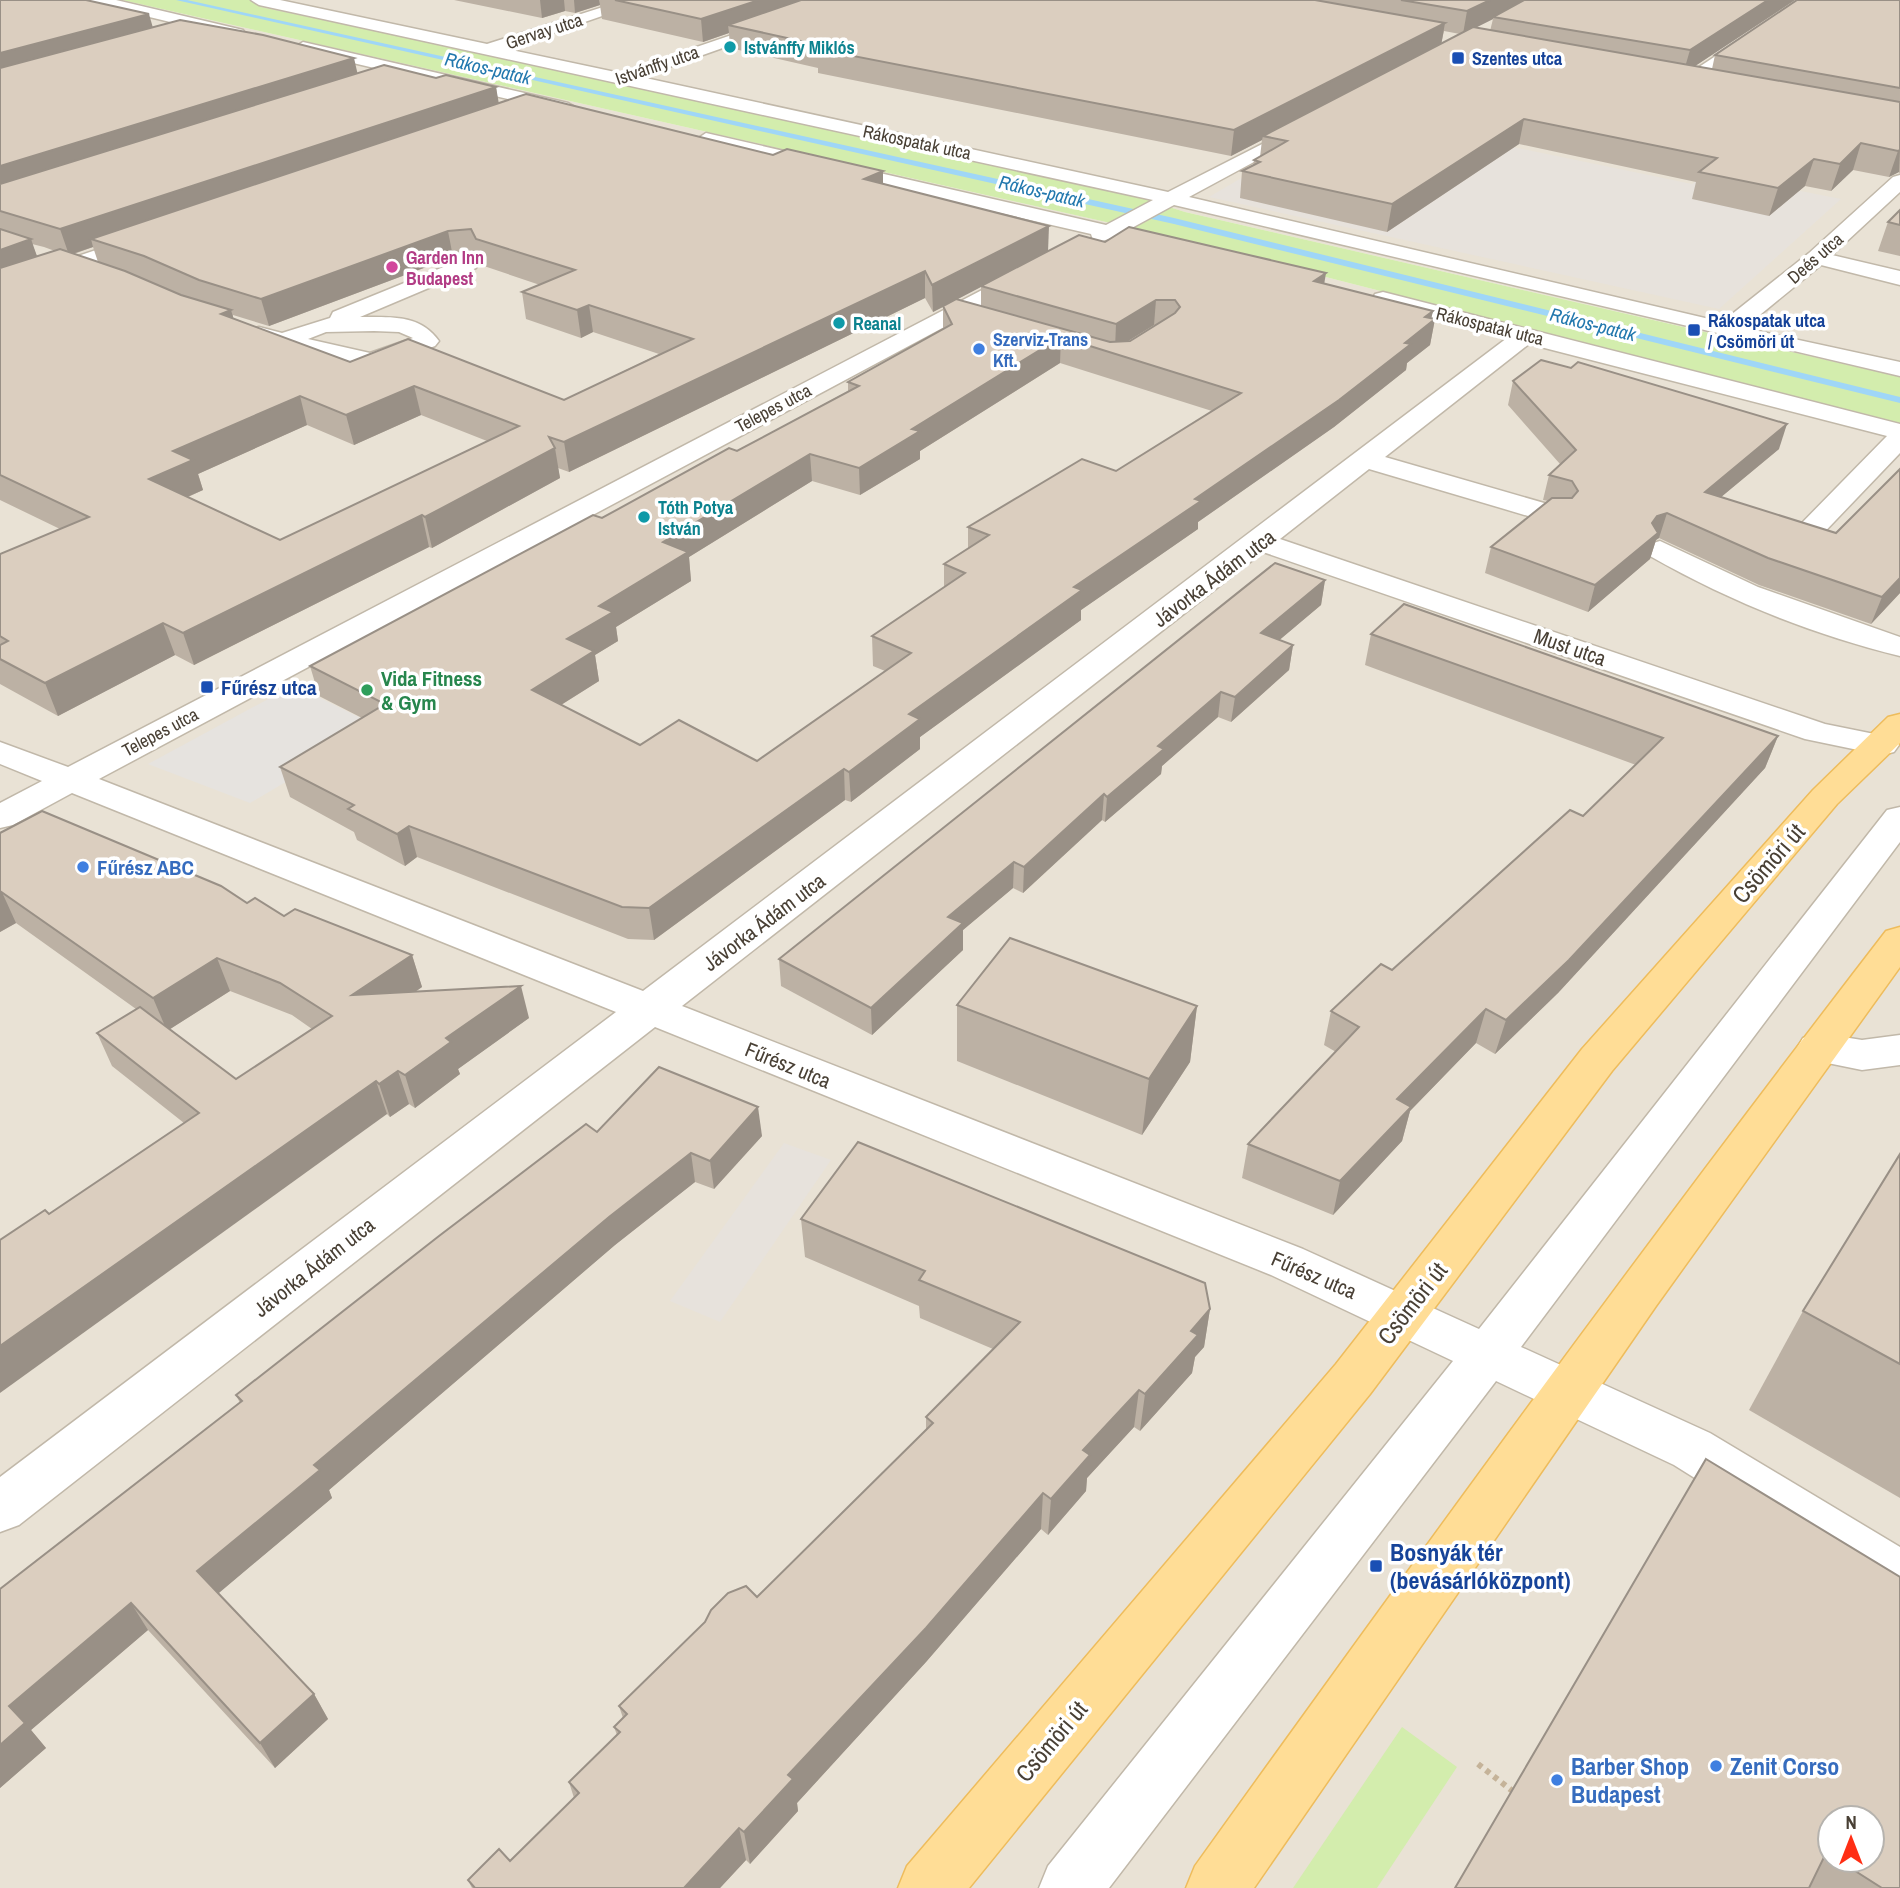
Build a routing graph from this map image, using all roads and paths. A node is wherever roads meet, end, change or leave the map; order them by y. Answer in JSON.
{"nodes":[{"id":1,"x":96,"y":0,"type":"edge"},
{"id":2,"x":259,"y":0,"type":"edge"},
{"id":3,"x":640,"y":0,"type":"edge"},
{"id":4,"x":850,"y":0,"type":"edge"},
{"id":5,"x":1810,"y":0,"type":"edge"},
{"id":6,"x":288,"y":2,"type":"edge"},
{"id":7,"x":175,"y":19,"type":"junction"},
{"id":8,"x":211,"y":27,"type":"junction"},
{"id":9,"x":134,"y":29,"type":"edge"},
{"id":10,"x":251,"y":36,"type":"edge"},
{"id":11,"x":171,"y":38,"type":"edge"},
{"id":12,"x":292,"y":45,"type":"edge"},
{"id":13,"x":488,"y":49,"type":"junction"},
{"id":14,"x":414,"y":71,"type":"junction"},
{"id":15,"x":620,"y":78,"type":"junction"},
{"id":16,"x":381,"y":82,"type":"edge"},
{"id":17,"x":1713,"y":88,"type":"edge"},
{"id":18,"x":544,"y":103,"type":"junction"},
{"id":19,"x":585,"y":112,"type":"edge"},
{"id":20,"x":509,"y":115,"type":"edge"},
{"id":21,"x":1320,"y":120,"type":"edge"},
{"id":22,"x":693,"y":136,"type":"edge"},
{"id":23,"x":1900,"y":181,"type":"edge"},
{"id":24,"x":1165,"y":201,"type":"junction"},
{"id":25,"x":1119,"y":225,"type":"junction"},
{"id":26,"x":163,"y":234,"type":"edge"},
{"id":27,"x":1075,"y":249,"type":"edge"},
{"id":28,"x":1195,"y":251,"type":"edge"},
{"id":29,"x":36,"y":254,"type":"edge"},
{"id":30,"x":1817,"y":258,"type":"junction"},
{"id":31,"x":1050,"y":262,"type":"edge"},
{"id":32,"x":468,"y":263,"type":"dead end"},
{"id":33,"x":72,"y":265,"type":"junction"},
{"id":34,"x":108,"y":277,"type":"edge"},
{"id":35,"x":1900,"y":278,"type":"edge"},
{"id":36,"x":0,"y":289,"type":"edge"},
{"id":37,"x":1367,"y":295,"type":"edge"},
{"id":38,"x":953,"y":313,"type":"junction"},
{"id":39,"x":323,"y":324,"type":"junction"},
{"id":40,"x":991,"y":324,"type":"edge"},
{"id":41,"x":234,"y":326,"type":"edge"},
{"id":42,"x":1727,"y":330,"type":"junction"},
{"id":43,"x":1526,"y":335,"type":"junction"},
{"id":44,"x":284,"y":340,"type":"junction"},
{"id":45,"x":1900,"y":369,"type":"edge"},
{"id":46,"x":1900,"y":432,"type":"edge"},
{"id":47,"x":1900,"y":438,"type":"edge"},
{"id":48,"x":1367,"y":460,"type":"junction"},
{"id":49,"x":1555,"y":515,"type":"edge"},
{"id":50,"x":1802,"y":538,"type":"edge"},
{"id":51,"x":1261,"y":542,"type":"junction"},
{"id":52,"x":1660,"y":550,"type":"dead end"},
{"id":53,"x":1900,"y":647,"type":"edge"},
{"id":54,"x":1891,"y":735,"type":"edge"},
{"id":55,"x":0,"y":752,"type":"edge"},
{"id":56,"x":70,"y":779,"type":"junction"},
{"id":57,"x":0,"y":817,"type":"edge"},
{"id":58,"x":1900,"y":818,"type":"edge"},
{"id":59,"x":1900,"y":940,"type":"edge"},
{"id":60,"x":649,"y":1010,"type":"junction"},
{"id":61,"x":1818,"y":1048,"type":"junction"},
{"id":62,"x":1900,"y":1050,"type":"edge"},
{"id":63,"x":1403,"y":1314,"type":"junction"},
{"id":64,"x":1488,"y":1354,"type":"junction"},
{"id":65,"x":1569,"y":1391,"type":"junction"},
{"id":66,"x":0,"y":1508,"type":"edge"},
{"id":67,"x":1900,"y":1577,"type":"edge"},
{"id":68,"x":1478,"y":1764,"type":"dead end"},
{"id":69,"x":1515,"y":1793,"type":"edge"},
{"id":70,"x":929,"y":1888,"type":"edge"},
{"id":71,"x":1070,"y":1888,"type":"edge"},
{"id":72,"x":1217,"y":1888,"type":"edge"}],
"edges":[{"from":1,"to":7,"type":"street"},
{"from":2,"to":6,"type":"street","name":"Rákospatak utca"},
{"from":3,"to":13,"type":"street","name":"Gervay utca"},
{"from":4,"to":15,"type":"street","name":"Istvánffy utca"},
{"from":5,"to":17,"type":"street"},
{"from":6,"to":13,"type":"street","name":"Rákospatak utca"},
{"from":7,"to":8,"type":"street"},
{"from":7,"to":9,"type":"street"},
{"from":8,"to":10,"type":"street"},
{"from":8,"to":11,"type":"street"},
{"from":12,"to":14,"type":"street"},
{"from":13,"to":15,"type":"street","name":"Rákospatak utca"},
{"from":14,"to":16,"type":"street"},
{"from":14,"to":18,"type":"street"},
{"from":15,"to":18,"type":"street","name":"Istvánffy utca"},
{"from":15,"to":24,"type":"street","name":"Rákospatak utca"},
{"from":18,"to":19,"type":"street"},
{"from":18,"to":20,"type":"street","name":"Istvánffy utca"},
{"from":21,"to":24,"type":"street"},
{"from":22,"to":25,"type":"street"},
{"from":23,"to":30,"type":"street","name":"Deés utca"},
{"from":24,"to":25,"type":"street"},
{"from":24,"to":42,"type":"street","name":"Rákospatak utca"},
{"from":25,"to":27,"type":"street"},
{"from":25,"to":28,"type":"street"},
{"from":26,"to":33,"type":"street"},
{"from":29,"to":33,"type":"street"},
{"from":30,"to":35,"type":"street"},
{"from":30,"to":42,"type":"street","name":"Deés utca"},
{"from":31,"to":38,"type":"street","name":"Telepes utca"},
{"from":32,"to":39,"type":"street"},
{"from":33,"to":34,"type":"street"},
{"from":33,"to":36,"type":"street"},
{"from":37,"to":43,"type":"street","name":"Rákospatak utca"},
{"from":38,"to":40,"type":"street"},
{"from":38,"to":56,"type":"street","name":"Telepes utca"},
{"from":39,"to":44,"type":"street"},
{"from":39,"to":44,"type":"street"},
{"from":41,"to":44,"type":"street"},
{"from":42,"to":45,"type":"street","name":"Rákospatak utca"},
{"from":43,"to":46,"type":"street","name":"Rákospatak utca"},
{"from":43,"to":48,"type":"street","name":"Jávorka Ádám utca"},
{"from":47,"to":50,"type":"street"},
{"from":48,"to":49,"type":"street"},
{"from":48,"to":51,"type":"street","name":"Jávorka Ádám utca"},
{"from":51,"to":54,"type":"street","name":"Must utca"},
{"from":51,"to":60,"type":"street","name":"Jávorka Ádám utca"},
{"from":52,"to":53,"type":"street"},
{"from":54,"to":63,"type":"main road","name":"Csömöri út"},
{"from":55,"to":56,"type":"street","name":"Fűrész utca"},
{"from":56,"to":57,"type":"street","name":"Telepes utca"},
{"from":56,"to":60,"type":"street","name":"Fűrész utca"},
{"from":58,"to":64,"type":"street"},
{"from":59,"to":61,"type":"main road"},
{"from":60,"to":63,"type":"street","name":"Fűrész utca"},
{"from":60,"to":66,"type":"street","name":"Jávorka Ádám utca"},
{"from":61,"to":62,"type":"street"},
{"from":61,"to":65,"type":"main road"},
{"from":63,"to":64,"type":"street","name":"Fűrész utca"},
{"from":63,"to":70,"type":"main road","name":"Csömöri út"},
{"from":64,"to":65,"type":"street","name":"Fűrész utca"},
{"from":64,"to":71,"type":"street"},
{"from":65,"to":67,"type":"street","name":"Fűrész utca"},
{"from":65,"to":72,"type":"main road"},
{"from":68,"to":69,"type":"path"}]}
